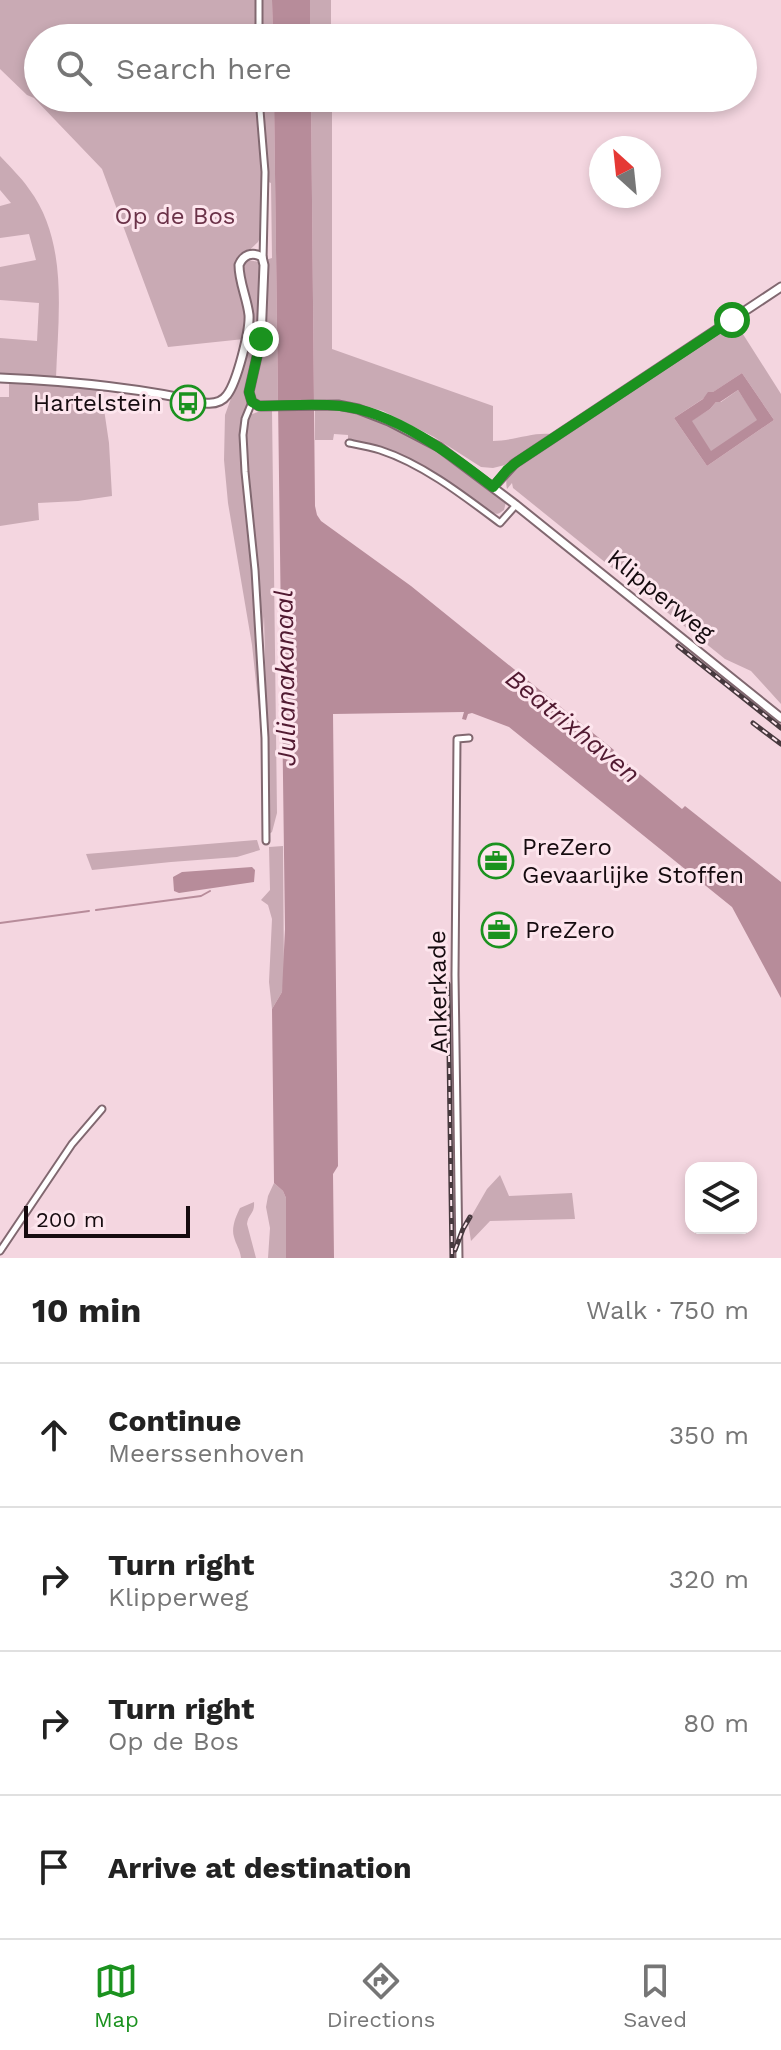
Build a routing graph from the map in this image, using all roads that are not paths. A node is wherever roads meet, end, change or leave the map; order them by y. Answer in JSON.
{"nodes":[{"id":1,"x":259,"y":0,"type":"edge"},
{"id":2,"x":259,"y":24,"type":"edge"},
{"id":3,"x":260,"y":112,"type":"edge"},
{"id":4,"x":263,"y":260,"type":"junction"},
{"id":5,"x":781,"y":287,"type":"edge"},
{"id":6,"x":0,"y":378,"type":"edge"},
{"id":7,"x":252,"y":402,"type":"junction"},
{"id":8,"x":349,"y":443,"type":"dead end"},
{"id":9,"x":493,"y":487,"type":"junction"},
{"id":10,"x":516,"y":505,"type":"junction"},
{"id":11,"x":781,"y":718,"type":"edge"},
{"id":12,"x":469,"y":738,"type":"dead end"},
{"id":13,"x":266,"y":841,"type":"dead end"},
{"id":14,"x":102,"y":1109,"type":"dead end"},
{"id":15,"x":0,"y":1251,"type":"edge"},
{"id":16,"x":459,"y":1258,"type":"edge"}],
"edges":[{"from":1,"to":2,"type":"street"},
{"from":3,"to":4,"type":"street"},
{"from":4,"to":6,"type":"street"},
{"from":4,"to":7,"type":"street"},
{"from":5,"to":9,"type":"street"},
{"from":7,"to":9,"type":"street","name":"Klipperweg"},
{"from":7,"to":13,"type":"street"},
{"from":8,"to":10,"type":"street"},
{"from":9,"to":10,"type":"street","name":"Klipperweg"},
{"from":10,"to":11,"type":"street","name":"Klipperweg"},
{"from":12,"to":16,"type":"street","name":"Ankerkade"},
{"from":14,"to":15,"type":"street"}]}
